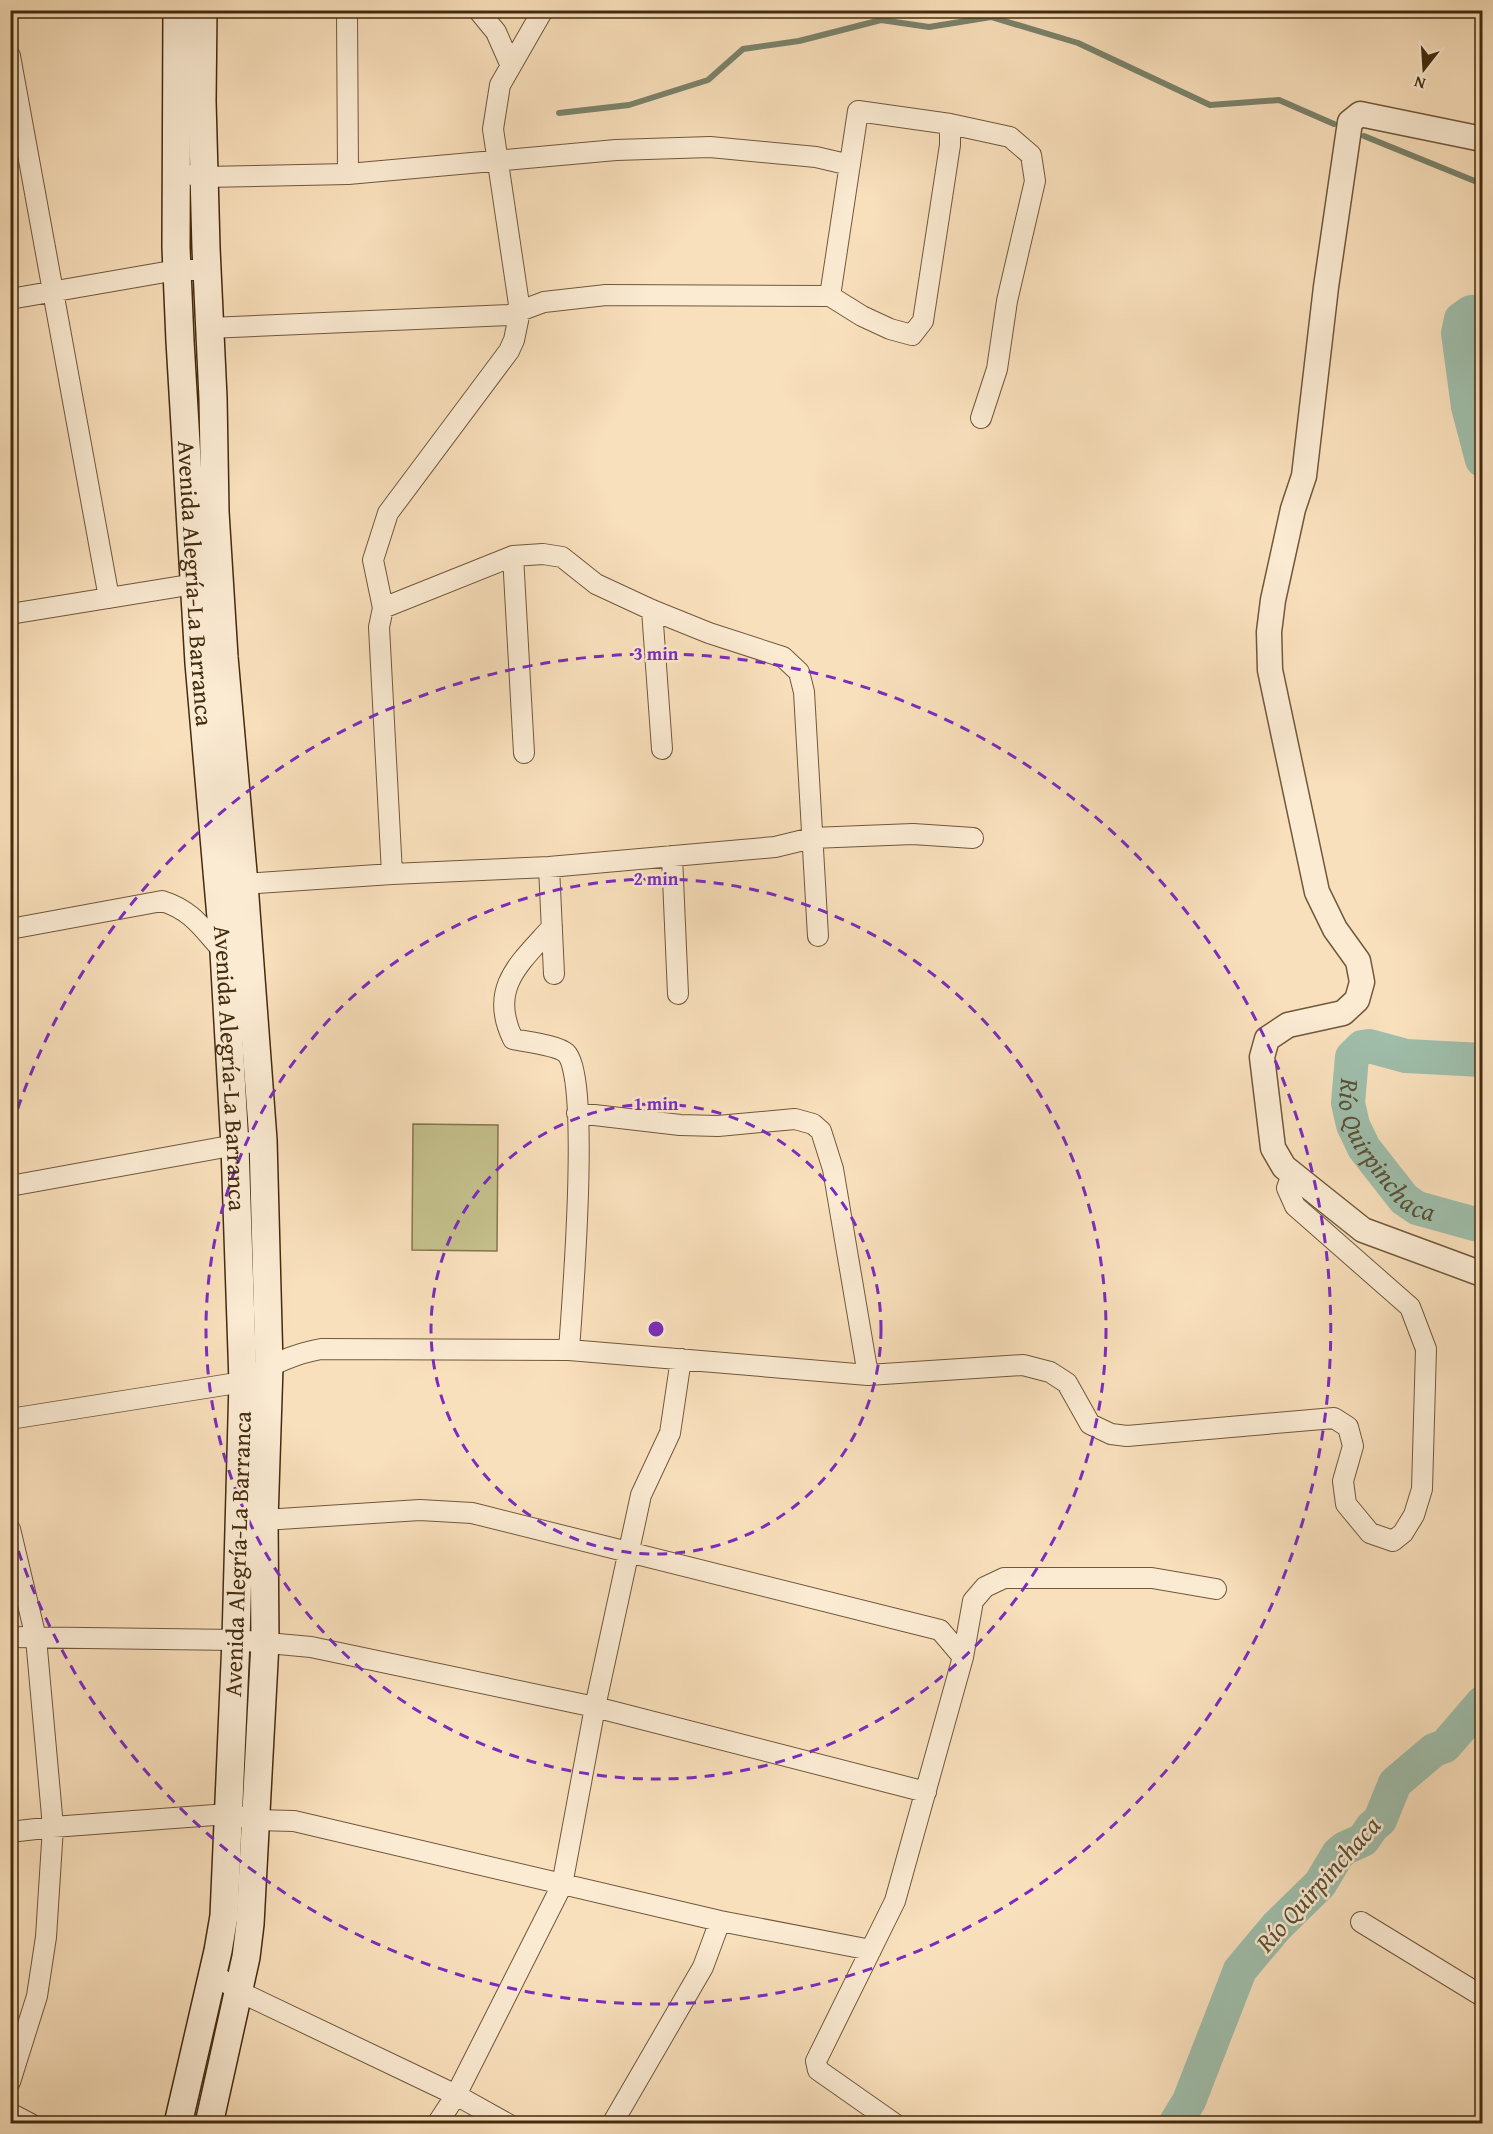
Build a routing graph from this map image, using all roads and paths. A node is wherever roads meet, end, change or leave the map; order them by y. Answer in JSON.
{"nodes":[{"id":1,"x":177,"y":10,"type":"edge"},
{"id":2,"x":203,"y":10,"type":"edge"},
{"id":3,"x":347,"y":10,"type":"edge"},
{"id":4,"x":478,"y":10,"type":"edge"},
{"id":5,"x":543,"y":10,"type":"edge"},
{"id":6,"x":10,"y":56,"type":"edge"},
{"id":7,"x":511,"y":66,"type":"junction"},
{"id":8,"x":950,"y":124,"type":"junction"},
{"id":9,"x":1482,"y":139,"type":"edge"},
{"id":10,"x":498,"y":161,"type":"junction"},
{"id":11,"x":850,"y":165,"type":"junction"},
{"id":12,"x":177,"y":173,"type":"junction"},
{"id":13,"x":348,"y":174,"type":"junction"},
{"id":14,"x":204,"y":177,"type":"junction"},
{"id":15,"x":177,"y":270,"type":"junction"},
{"id":16,"x":207,"y":270,"type":"junction"},
{"id":17,"x":53,"y":292,"type":"junction"},
{"id":18,"x":830,"y":296,"type":"junction"},
{"id":19,"x":10,"y":299,"type":"edge"},
{"id":20,"x":520,"y":311,"type":"junction"},
{"id":21,"x":209,"y":328,"type":"junction"},
{"id":22,"x":981,"y":418,"type":"dead end"},
{"id":23,"x":513,"y":556,"type":"junction"},
{"id":24,"x":206,"y":582,"type":"junction"},
{"id":25,"x":109,"y":598,"type":"junction"},
{"id":26,"x":383,"y":608,"type":"junction"},
{"id":27,"x":652,"y":610,"type":"junction"},
{"id":28,"x":10,"y":614,"type":"edge"},
{"id":29,"x":662,"y":749,"type":"dead end"},
{"id":30,"x":524,"y":753,"type":"dead end"},
{"id":31,"x":812,"y":838,"type":"junction"},
{"id":32,"x":973,"y":838,"type":"dead end"},
{"id":33,"x":672,"y":856,"type":"junction"},
{"id":34,"x":549,"y":867,"type":"junction"},
{"id":35,"x":392,"y":874,"type":"junction"},
{"id":36,"x":244,"y":884,"type":"junction"},
{"id":37,"x":552,"y":927,"type":"junction"},
{"id":38,"x":10,"y":929,"type":"edge"},
{"id":39,"x":818,"y":936,"type":"dead end"},
{"id":40,"x":224,"y":952,"type":"junction"},
{"id":41,"x":250,"y":974,"type":"junction"},
{"id":42,"x":554,"y":974,"type":"dead end"},
{"id":43,"x":678,"y":994,"type":"dead end"},
{"id":44,"x":577,"y":1113,"type":"junction"},
{"id":45,"x":264,"y":1140,"type":"junction"},
{"id":46,"x":235,"y":1146,"type":"junction"},
{"id":47,"x":1292,"y":1174,"type":"junction"},
{"id":48,"x":10,"y":1186,"type":"edge"},
{"id":49,"x":1482,"y":1274,"type":"edge"},
{"id":50,"x":569,"y":1350,"type":"junction"},
{"id":51,"x":681,"y":1359,"type":"junction"},
{"id":52,"x":268,"y":1366,"type":"junction"},
{"id":53,"x":868,"y":1375,"type":"junction"},
{"id":54,"x":243,"y":1382,"type":"junction"},
{"id":55,"x":10,"y":1419,"type":"edge"},
{"id":56,"x":251,"y":1518,"type":"junction"},
{"id":57,"x":10,"y":1529,"type":"edge"},
{"id":58,"x":629,"y":1553,"type":"junction"},
{"id":59,"x":1216,"y":1589,"type":"dead end"},
{"id":60,"x":10,"y":1637,"type":"edge"},
{"id":61,"x":36,"y":1638,"type":"junction"},
{"id":62,"x":236,"y":1640,"type":"junction"},
{"id":63,"x":265,"y":1643,"type":"junction"},
{"id":64,"x":963,"y":1657,"type":"junction"},
{"id":65,"x":595,"y":1707,"type":"junction"},
{"id":66,"x":926,"y":1792,"type":"junction"},
{"id":67,"x":228,"y":1814,"type":"junction"},
{"id":68,"x":256,"y":1820,"type":"junction"},
{"id":69,"x":53,"y":1827,"type":"junction"},
{"id":70,"x":10,"y":1832,"type":"edge"},
{"id":71,"x":562,"y":1885,"type":"junction"},
{"id":72,"x":720,"y":1922,"type":"junction"},
{"id":73,"x":1361,"y":1922,"type":"dead end"},
{"id":74,"x":872,"y":1950,"type":"junction"},
{"id":75,"x":213,"y":1973,"type":"junction"},
{"id":76,"x":238,"y":1991,"type":"junction"},
{"id":77,"x":1482,"y":1996,"type":"edge"},
{"id":78,"x":10,"y":2082,"type":"edge"},
{"id":79,"x":456,"y":2095,"type":"junction"},
{"id":80,"x":10,"y":2113,"type":"edge"},
{"id":81,"x":31,"y":2124,"type":"edge"},
{"id":82,"x":178,"y":2124,"type":"edge"},
{"id":83,"x":208,"y":2124,"type":"edge"},
{"id":84,"x":436,"y":2124,"type":"edge"},
{"id":85,"x":508,"y":2124,"type":"edge"},
{"id":86,"x":612,"y":2124,"type":"edge"},
{"id":87,"x":895,"y":2124,"type":"edge"}],
"edges":[{"from":1,"to":12,"type":"main road","name":"Avenida Alegría-La Barranca"},
{"from":2,"to":14,"type":"main road","name":"Avenida Alegría-La Barranca"},
{"from":3,"to":13,"type":"street"},
{"from":4,"to":7,"type":"street"},
{"from":5,"to":7,"type":"street"},
{"from":6,"to":17,"type":"street"},
{"from":7,"to":10,"type":"street"},
{"from":8,"to":11,"type":"street"},
{"from":8,"to":18,"type":"street"},
{"from":8,"to":22,"type":"street"},
{"from":9,"to":47,"type":"street"},
{"from":10,"to":11,"type":"street"},
{"from":10,"to":13,"type":"street"},
{"from":10,"to":20,"type":"street"},
{"from":11,"to":18,"type":"street"},
{"from":12,"to":14,"type":"street"},
{"from":12,"to":15,"type":"main road","name":"Avenida Alegría-La Barranca"},
{"from":13,"to":14,"type":"street"},
{"from":14,"to":16,"type":"main road","name":"Avenida Alegría-La Barranca"},
{"from":15,"to":16,"type":"street"},
{"from":15,"to":17,"type":"street"},
{"from":15,"to":24,"type":"main road","name":"Avenida Alegría-La Barranca"},
{"from":16,"to":21,"type":"main road","name":"Avenida Alegría-La Barranca"},
{"from":17,"to":19,"type":"street"},
{"from":17,"to":25,"type":"street"},
{"from":18,"to":20,"type":"street"},
{"from":20,"to":21,"type":"street"},
{"from":20,"to":26,"type":"street"},
{"from":21,"to":24,"type":"main road","name":"Avenida Alegría-La Barranca"},
{"from":23,"to":26,"type":"street"},
{"from":23,"to":27,"type":"street"},
{"from":23,"to":30,"type":"street"},
{"from":24,"to":25,"type":"street"},
{"from":24,"to":36,"type":"main road","name":"Avenida Alegría-La Barranca"},
{"from":24,"to":40,"type":"main road","name":"Avenida Alegría-La Barranca"},
{"from":25,"to":28,"type":"street"},
{"from":26,"to":35,"type":"street"},
{"from":27,"to":29,"type":"street"},
{"from":27,"to":31,"type":"street"},
{"from":31,"to":32,"type":"street"},
{"from":31,"to":33,"type":"street"},
{"from":31,"to":39,"type":"street"},
{"from":33,"to":34,"type":"street"},
{"from":33,"to":43,"type":"street"},
{"from":34,"to":35,"type":"street"},
{"from":34,"to":37,"type":"street"},
{"from":35,"to":36,"type":"street"},
{"from":36,"to":41,"type":"main road","name":"Avenida Alegría-La Barranca"},
{"from":37,"to":42,"type":"street"},
{"from":37,"to":44,"type":"street"},
{"from":38,"to":40,"type":"street"},
{"from":40,"to":41,"type":"street"},
{"from":40,"to":46,"type":"main road","name":"Avenida Alegría-La Barranca"},
{"from":41,"to":45,"type":"main road","name":"Avenida Alegría-La Barranca"},
{"from":44,"to":50,"type":"street"},
{"from":44,"to":53,"type":"street"},
{"from":45,"to":46,"type":"street"},
{"from":45,"to":52,"type":"main road","name":"Avenida Alegría-La Barranca"},
{"from":46,"to":48,"type":"street"},
{"from":46,"to":54,"type":"main road","name":"Avenida Alegría-La Barranca"},
{"from":47,"to":49,"type":"street"},
{"from":47,"to":53,"type":"street"},
{"from":50,"to":51,"type":"street"},
{"from":50,"to":52,"type":"street"},
{"from":51,"to":53,"type":"street"},
{"from":51,"to":58,"type":"street"},
{"from":52,"to":54,"type":"street"},
{"from":52,"to":56,"type":"main road","name":"Avenida Alegría-La Barranca"},
{"from":54,"to":55,"type":"street"},
{"from":54,"to":56,"type":"main road","name":"Avenida Alegría-La Barranca"},
{"from":56,"to":58,"type":"street"},
{"from":56,"to":62,"type":"main road","name":"Avenida Alegría-La Barranca"},
{"from":56,"to":63,"type":"main road","name":"Avenida Alegría-La Barranca"},
{"from":57,"to":61,"type":"street"},
{"from":58,"to":64,"type":"street"},
{"from":58,"to":65,"type":"street"},
{"from":59,"to":64,"type":"street"},
{"from":60,"to":61,"type":"street"},
{"from":61,"to":62,"type":"street"},
{"from":61,"to":69,"type":"street"},
{"from":62,"to":63,"type":"street"},
{"from":62,"to":67,"type":"main road","name":"Avenida Alegría-La Barranca"},
{"from":63,"to":65,"type":"street"},
{"from":63,"to":68,"type":"main road","name":"Avenida Alegría-La Barranca"},
{"from":64,"to":66,"type":"street"},
{"from":65,"to":66,"type":"street"},
{"from":65,"to":71,"type":"street"},
{"from":66,"to":74,"type":"street"},
{"from":67,"to":68,"type":"street"},
{"from":67,"to":69,"type":"street"},
{"from":67,"to":75,"type":"main road","name":"Avenida Alegría-La Barranca"},
{"from":68,"to":71,"type":"street"},
{"from":68,"to":76,"type":"main road","name":"Avenida Alegría-La Barranca"},
{"from":69,"to":70,"type":"street"},
{"from":69,"to":78,"type":"street"},
{"from":71,"to":72,"type":"street"},
{"from":71,"to":79,"type":"street"},
{"from":72,"to":74,"type":"street"},
{"from":72,"to":86,"type":"street"},
{"from":73,"to":77,"type":"street"},
{"from":74,"to":87,"type":"street"},
{"from":75,"to":76,"type":"street"},
{"from":75,"to":82,"type":"main road","name":"Avenida Alegría-La Barranca"},
{"from":76,"to":79,"type":"street"},
{"from":76,"to":83,"type":"main road","name":"Avenida Alegría-La Barranca"},
{"from":79,"to":84,"type":"street"},
{"from":79,"to":85,"type":"street"},
{"from":80,"to":81,"type":"street"}]}
